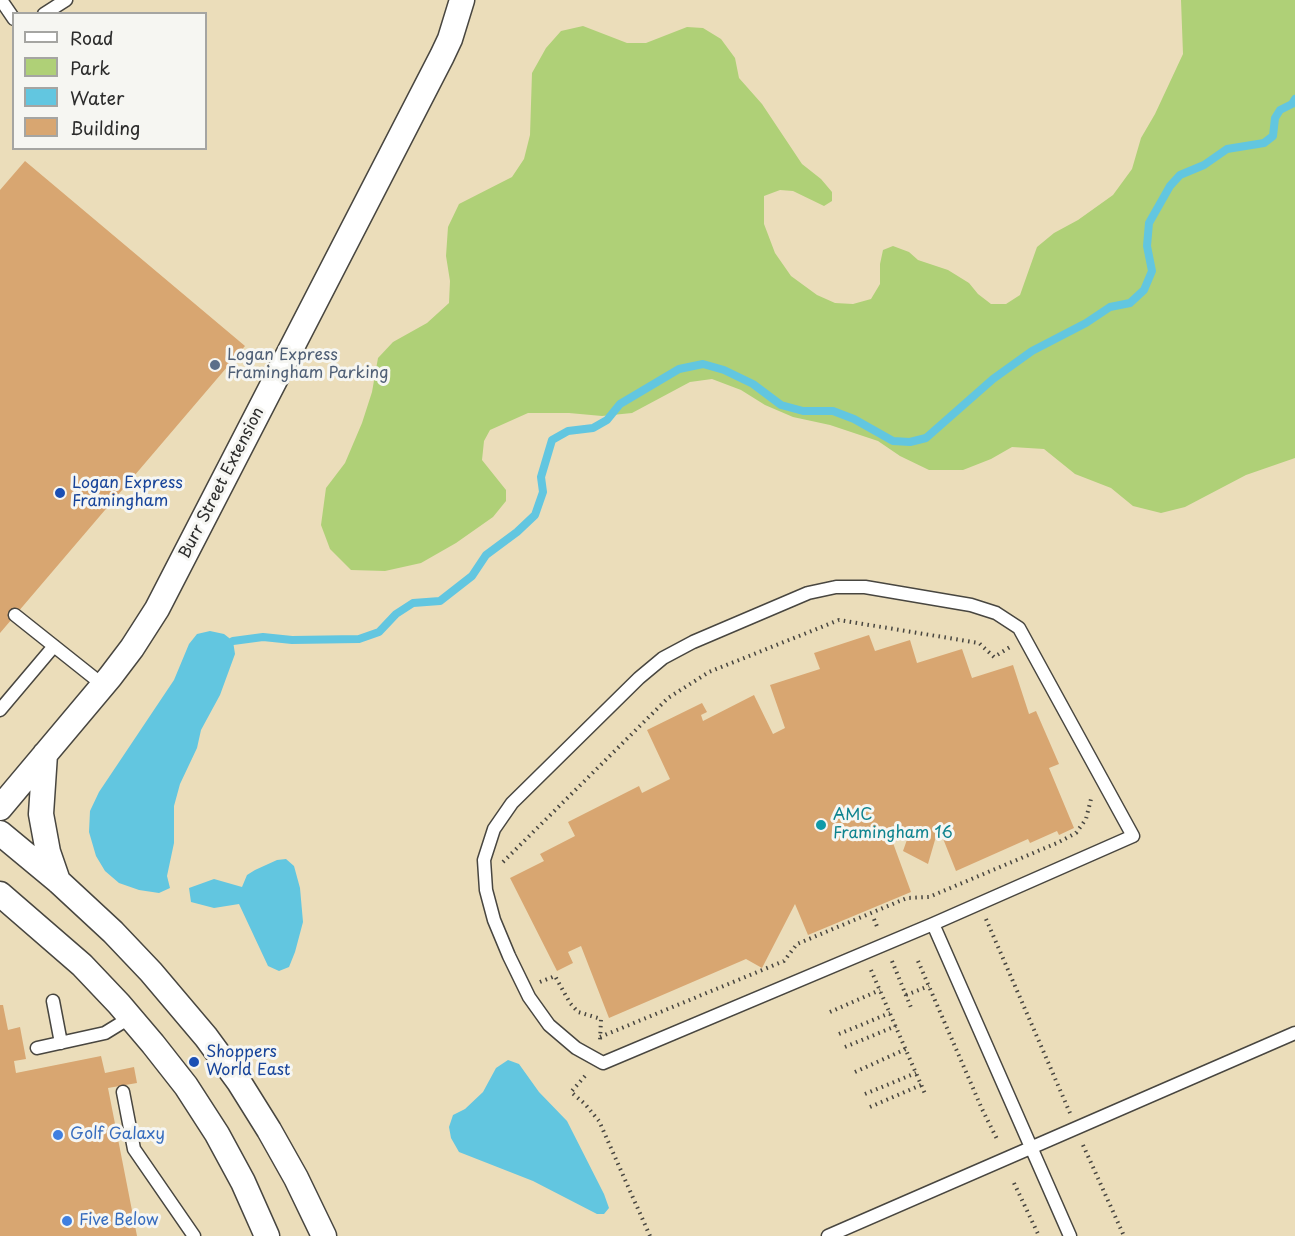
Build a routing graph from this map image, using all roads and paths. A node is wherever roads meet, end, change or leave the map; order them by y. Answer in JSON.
{"nodes":[{"id":1,"x":2,"y":0,"type":"edge"},
{"id":2,"x":66,"y":0,"type":"edge"},
{"id":3,"x":462,"y":0,"type":"edge"},
{"id":4,"x":47,"y":12,"type":"edge"},
{"id":5,"x":12,"y":16,"type":"edge"},
{"id":6,"x":15,"y":615,"type":"dead end"},
{"id":7,"x":54,"y":646,"type":"junction"},
{"id":8,"x":1015,"y":655,"type":"dead end"},
{"id":9,"x":103,"y":685,"type":"junction"},
{"id":10,"x":0,"y":710,"type":"edge"},
{"id":11,"x":45,"y":754,"type":"junction"},
{"id":12,"x":1092,"y":792,"type":"dead end"},
{"id":13,"x":0,"y":808,"type":"edge"},
{"id":14,"x":0,"y":833,"type":"edge"},
{"id":15,"x":495,"y":870,"type":"dead end"},
{"id":16,"x":971,"y":879,"type":"junction"},
{"id":17,"x":58,"y":881,"type":"junction"},
{"id":18,"x":974,"y":886,"type":"dead end"},
{"id":19,"x":0,"y":894,"type":"edge"},
{"id":20,"x":985,"y":916,"type":"dead end"},
{"id":21,"x":874,"y":919,"type":"dead end"},
{"id":22,"x":933,"y":924,"type":"junction"},
{"id":23,"x":885,"y":944,"type":"junction"},
{"id":24,"x":918,"y":961,"type":"dead end"},
{"id":25,"x":871,"y":969,"type":"dead end"},
{"id":26,"x":534,"y":972,"type":"dead end"},
{"id":27,"x":929,"y":986,"type":"junction"},
{"id":28,"x":880,"y":990,"type":"junction"},
{"id":29,"x":906,"y":995,"type":"junction"},
{"id":30,"x":53,"y":1001,"type":"dead end"},
{"id":31,"x":912,"y":1010,"type":"dead end"},
{"id":32,"x":830,"y":1011,"type":"dead end"},
{"id":33,"x":890,"y":1013,"type":"junction"},
{"id":34,"x":131,"y":1017,"type":"junction"},
{"id":35,"x":896,"y":1026,"type":"junction"},
{"id":36,"x":1295,"y":1033,"type":"edge"},
{"id":37,"x":839,"y":1034,"type":"dead end"},
{"id":38,"x":61,"y":1043,"type":"junction"},
{"id":39,"x":845,"y":1047,"type":"dead end"},
{"id":40,"x":36,"y":1048,"type":"dead end"},
{"id":41,"x":906,"y":1049,"type":"junction"},
{"id":42,"x":855,"y":1072,"type":"dead end"},
{"id":43,"x":916,"y":1073,"type":"junction"},
{"id":44,"x":585,"y":1076,"type":"dead end"},
{"id":45,"x":921,"y":1084,"type":"junction"},
{"id":46,"x":123,"y":1092,"type":"dead end"},
{"id":47,"x":865,"y":1094,"type":"dead end"},
{"id":48,"x":926,"y":1096,"type":"dead end"},
{"id":49,"x":870,"y":1107,"type":"dead end"},
{"id":50,"x":1070,"y":1113,"type":"dead end"},
{"id":51,"x":997,"y":1139,"type":"dead end"},
{"id":52,"x":1082,"y":1141,"type":"dead end"},
{"id":53,"x":1031,"y":1148,"type":"junction"},
{"id":54,"x":1014,"y":1183,"type":"dead end"},
{"id":55,"x":194,"y":1236,"type":"edge"},
{"id":56,"x":267,"y":1236,"type":"edge"},
{"id":57,"x":324,"y":1236,"type":"edge"},
{"id":58,"x":650,"y":1236,"type":"edge"},
{"id":59,"x":828,"y":1236,"type":"edge"},
{"id":60,"x":1039,"y":1236,"type":"edge"},
{"id":61,"x":1070,"y":1236,"type":"edge"},
{"id":62,"x":1124,"y":1236,"type":"edge"}],
"edges":[{"from":1,"to":5,"type":"lane"},
{"from":2,"to":4,"type":"lane"},
{"from":3,"to":9,"type":"street","name":"Burr Street Extension"},
{"from":6,"to":7,"type":"lane"},
{"from":7,"to":9,"type":"lane"},
{"from":7,"to":10,"type":"lane"},
{"from":8,"to":15,"type":"path"},
{"from":9,"to":11,"type":"street","name":"Burr Street Extension"},
{"from":11,"to":13,"type":"street","name":"Burr Street Extension"},
{"from":11,"to":17,"type":"street"},
{"from":12,"to":16,"type":"path"},
{"from":14,"to":17,"type":"street"},
{"from":16,"to":18,"type":"path"},
{"from":16,"to":26,"type":"path"},
{"from":17,"to":57,"type":"street"},
{"from":19,"to":34,"type":"street"},
{"from":20,"to":50,"type":"path"},
{"from":21,"to":23,"type":"path"},
{"from":22,"to":23,"type":"lane"},
{"from":22,"to":23,"type":"lane"},
{"from":22,"to":53,"type":"lane"},
{"from":23,"to":29,"type":"path"},
{"from":24,"to":27,"type":"path"},
{"from":25,"to":28,"type":"path"},
{"from":27,"to":29,"type":"path"},
{"from":27,"to":51,"type":"path"},
{"from":28,"to":32,"type":"path"},
{"from":28,"to":33,"type":"path"},
{"from":29,"to":31,"type":"path"},
{"from":30,"to":38,"type":"lane"},
{"from":33,"to":35,"type":"path"},
{"from":33,"to":37,"type":"path"},
{"from":34,"to":38,"type":"lane"},
{"from":34,"to":56,"type":"street"},
{"from":35,"to":39,"type":"path"},
{"from":35,"to":41,"type":"path"},
{"from":36,"to":53,"type":"lane"},
{"from":38,"to":40,"type":"lane"},
{"from":41,"to":42,"type":"path"},
{"from":41,"to":43,"type":"path"},
{"from":43,"to":45,"type":"path"},
{"from":43,"to":47,"type":"path"},
{"from":44,"to":58,"type":"path"},
{"from":45,"to":48,"type":"path"},
{"from":45,"to":49,"type":"path"},
{"from":46,"to":55,"type":"lane"},
{"from":52,"to":62,"type":"path"},
{"from":53,"to":59,"type":"lane"},
{"from":53,"to":61,"type":"lane"},
{"from":54,"to":60,"type":"path"}]}
